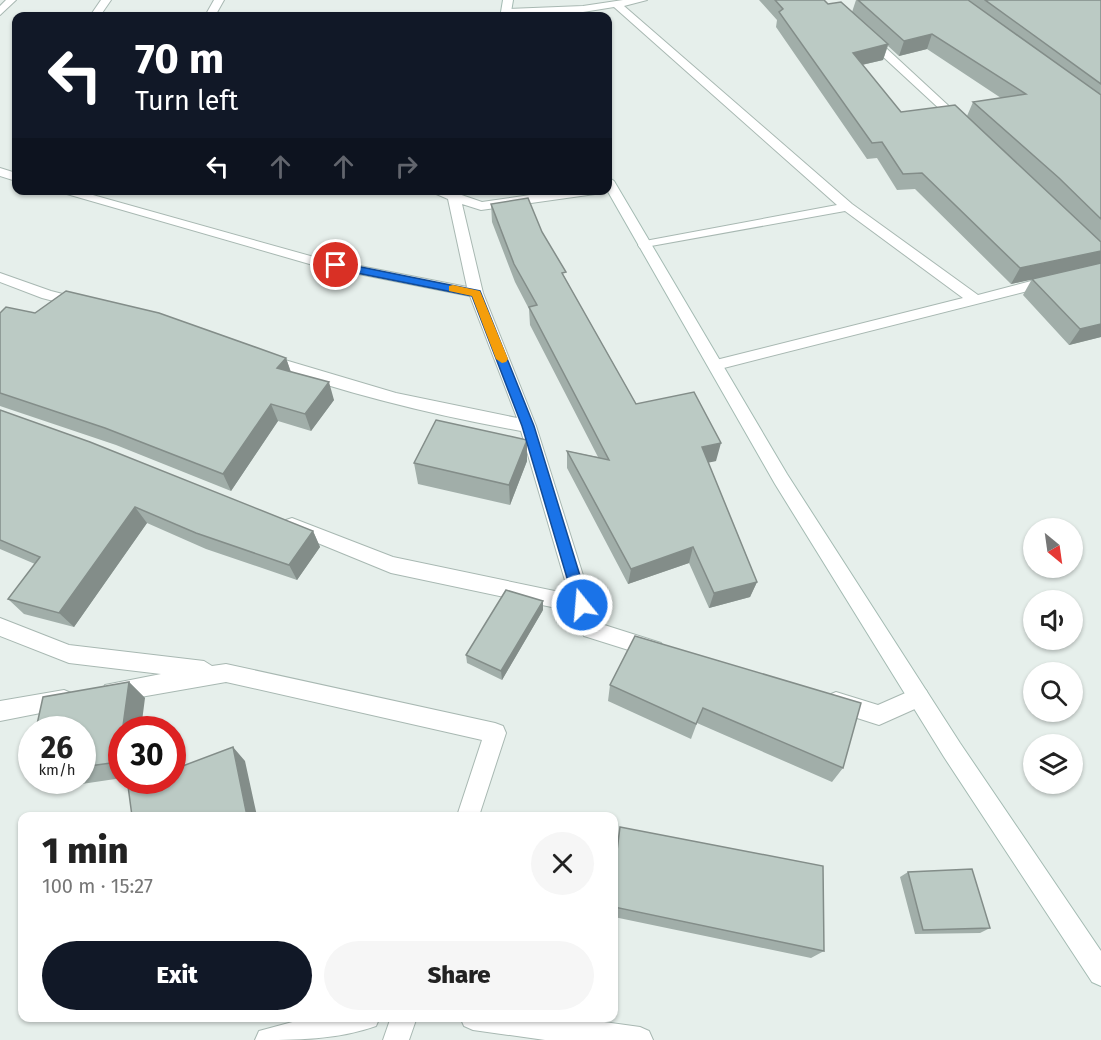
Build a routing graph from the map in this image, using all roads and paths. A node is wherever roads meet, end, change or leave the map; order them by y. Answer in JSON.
{"nodes":[{"id":1,"x":11,"y":0,"type":"edge"},
{"id":2,"x":642,"y":0,"type":"edge"},
{"id":3,"x":616,"y":4,"type":"junction"},
{"id":4,"x":0,"y":12,"type":"edge"},
{"id":5,"x":537,"y":12,"type":"edge"},
{"id":6,"x":862,"y":32,"type":"edge"},
{"id":7,"x":975,"y":135,"type":"edge"},
{"id":8,"x":77,"y":195,"type":"edge"},
{"id":9,"x":448,"y":195,"type":"edge"},
{"id":10,"x":553,"y":195,"type":"edge"},
{"id":11,"x":611,"y":195,"type":"edge"},
{"id":12,"x":454,"y":197,"type":"junction"},
{"id":13,"x":847,"y":207,"type":"junction"},
{"id":14,"x":645,"y":245,"type":"junction"},
{"id":15,"x":0,"y":277,"type":"edge"},
{"id":16,"x":1066,"y":278,"type":"edge"},
{"id":17,"x":476,"y":293,"type":"junction"},
{"id":18,"x":974,"y":299,"type":"junction"},
{"id":19,"x":93,"y":306,"type":"edge"},
{"id":20,"x":250,"y":353,"type":"edge"},
{"id":21,"x":716,"y":365,"type":"junction"},
{"id":22,"x":528,"y":426,"type":"junction"},
{"id":23,"x":272,"y":517,"type":"edge"},
{"id":24,"x":582,"y":605,"type":"junction"},
{"id":25,"x":0,"y":627,"type":"edge"},
{"id":26,"x":672,"y":654,"type":"edge"},
{"id":27,"x":226,"y":673,"type":"junction"},
{"id":28,"x":919,"y":697,"type":"junction"},
{"id":29,"x":821,"y":698,"type":"edge"},
{"id":30,"x":0,"y":711,"type":"edge"},
{"id":31,"x":469,"y":812,"type":"edge"},
{"id":32,"x":1101,"y":973,"type":"edge"},
{"id":33,"x":345,"y":1022,"type":"edge"},
{"id":34,"x":402,"y":1022,"type":"edge"},
{"id":35,"x":509,"y":1022,"type":"edge"},
{"id":36,"x":268,"y":1040,"type":"edge"},
{"id":37,"x":396,"y":1040,"type":"edge"},
{"id":38,"x":639,"y":1040,"type":"edge"}],
"edges":[{"from":1,"to":4,"type":"street"},
{"from":2,"to":3,"type":"street"},
{"from":3,"to":5,"type":"street"},
{"from":3,"to":13,"type":"street"},
{"from":6,"to":7,"type":"street"},
{"from":8,"to":17,"type":"street"},
{"from":9,"to":12,"type":"street"},
{"from":10,"to":12,"type":"street"},
{"from":11,"to":14,"type":"street"},
{"from":12,"to":17,"type":"street"},
{"from":13,"to":14,"type":"street"},
{"from":13,"to":18,"type":"street"},
{"from":14,"to":21,"type":"street"},
{"from":15,"to":19,"type":"street"},
{"from":16,"to":18,"type":"street"},
{"from":17,"to":22,"type":"street"},
{"from":18,"to":21,"type":"street"},
{"from":20,"to":22,"type":"street"},
{"from":21,"to":28,"type":"street"},
{"from":22,"to":24,"type":"street"},
{"from":23,"to":24,"type":"street"},
{"from":24,"to":26,"type":"street"},
{"from":25,"to":27,"type":"street"},
{"from":27,"to":30,"type":"street"},
{"from":27,"to":31,"type":"street"},
{"from":28,"to":29,"type":"street"},
{"from":28,"to":32,"type":"street"},
{"from":33,"to":36,"type":"street"},
{"from":34,"to":37,"type":"street"},
{"from":35,"to":38,"type":"street"}]}
